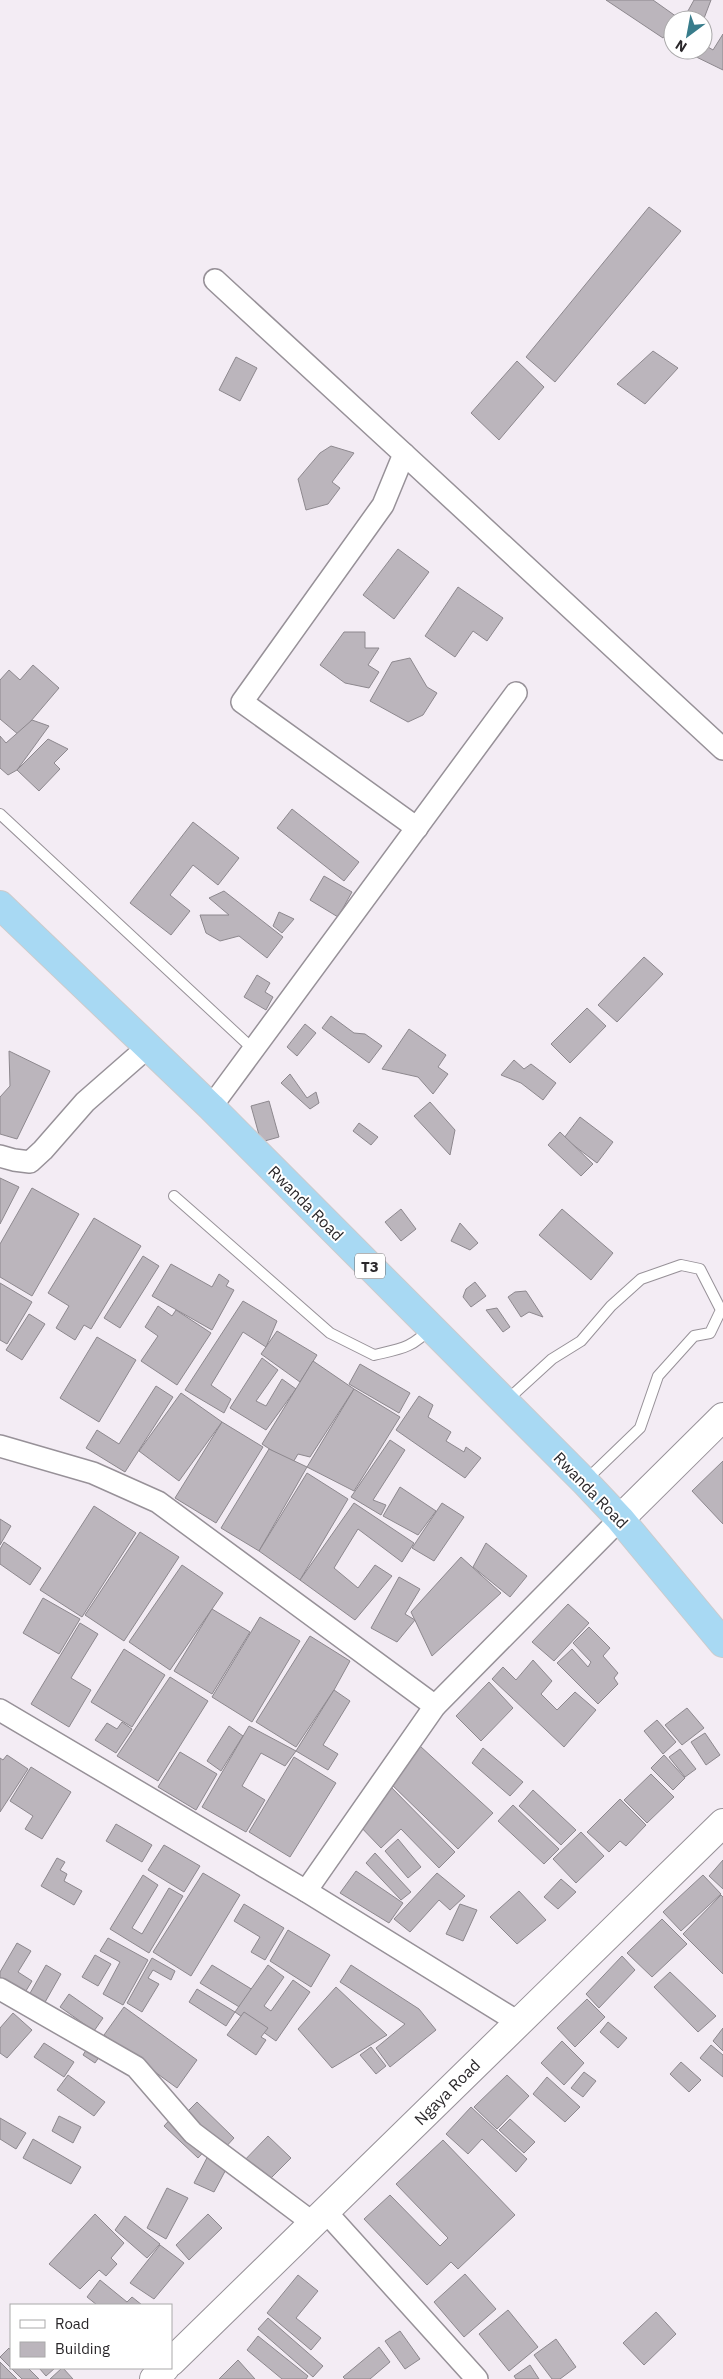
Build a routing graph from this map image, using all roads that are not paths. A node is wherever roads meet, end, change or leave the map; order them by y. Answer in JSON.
{"nodes":[{"id":1,"x":215,"y":280,"type":"dead end"},
{"id":2,"x":404,"y":454,"type":"junction"},
{"id":3,"x":516,"y":693,"type":"dead end"},
{"id":4,"x":723,"y":749,"type":"edge"},
{"id":5,"x":0,"y":814,"type":"edge"},
{"id":6,"x":417,"y":828,"type":"junction"},
{"id":7,"x":0,"y":905,"type":"edge"},
{"id":8,"x":149,"y":1046,"type":"junction"},
{"id":9,"x":254,"y":1050,"type":"junction"},
{"id":10,"x":211,"y":1108,"type":"junction"},
{"id":11,"x":0,"y":1156,"type":"edge"},
{"id":12,"x":174,"y":1196,"type":"dead end"},
{"id":13,"x":431,"y":1327,"type":"junction"},
{"id":14,"x":506,"y":1402,"type":"junction"},
{"id":15,"x":723,"y":1417,"type":"edge"},
{"id":16,"x":0,"y":1446,"type":"edge"},
{"id":17,"x":585,"y":1482,"type":"junction"},
{"id":18,"x":620,"y":1519,"type":"junction"},
{"id":19,"x":723,"y":1643,"type":"edge"},
{"id":20,"x":435,"y":1706,"type":"junction"},
{"id":21,"x":0,"y":1710,"type":"edge"},
{"id":22,"x":723,"y":1823,"type":"edge"},
{"id":23,"x":306,"y":1891,"type":"junction"},
{"id":24,"x":0,"y":1989,"type":"edge"},
{"id":25,"x":518,"y":2022,"type":"junction"},
{"id":26,"x":320,"y":2217,"type":"junction"},
{"id":27,"x":172,"y":2361,"type":"edge"},
{"id":28,"x":165,"y":2369,"type":"edge"},
{"id":29,"x":154,"y":2379,"type":"edge"},
{"id":30,"x":478,"y":2379,"type":"edge"}],
"edges":[{"from":1,"to":2,"type":"street"},
{"from":2,"to":4,"type":"street"},
{"from":2,"to":6,"type":"street"},
{"from":3,"to":6,"type":"street"},
{"from":5,"to":9,"type":"lane"},
{"from":6,"to":9,"type":"street"},
{"from":7,"to":8,"type":"highway","name":"Rwanda Road","number":"T3"},
{"from":8,"to":10,"type":"highway","name":"Rwanda Road","number":"T3"},
{"from":8,"to":11,"type":"street"},
{"from":9,"to":10,"type":"street"},
{"from":10,"to":13,"type":"highway","name":"Rwanda Road","number":"T3"},
{"from":12,"to":13,"type":"lane"},
{"from":13,"to":14,"type":"highway","name":"Rwanda Road","number":"T3"},
{"from":14,"to":17,"type":"highway","name":"Rwanda Road","number":"T3"},
{"from":14,"to":17,"type":"lane"},
{"from":15,"to":18,"type":"street"},
{"from":16,"to":20,"type":"street"},
{"from":17,"to":18,"type":"highway","name":"Rwanda Road","number":"T3"},
{"from":18,"to":19,"type":"highway","name":"Rwanda Road","number":"T3"},
{"from":18,"to":20,"type":"street"},
{"from":20,"to":23,"type":"street"},
{"from":21,"to":23,"type":"street"},
{"from":22,"to":25,"type":"street","name":"Ngaya Road"},
{"from":23,"to":25,"type":"street"},
{"from":24,"to":26,"type":"street"},
{"from":25,"to":26,"type":"street","name":"Ngaya Road"},
{"from":26,"to":27,"type":"street","name":"Ngaya Road"},
{"from":26,"to":30,"type":"street"},
{"from":28,"to":29,"type":"street"}]}
